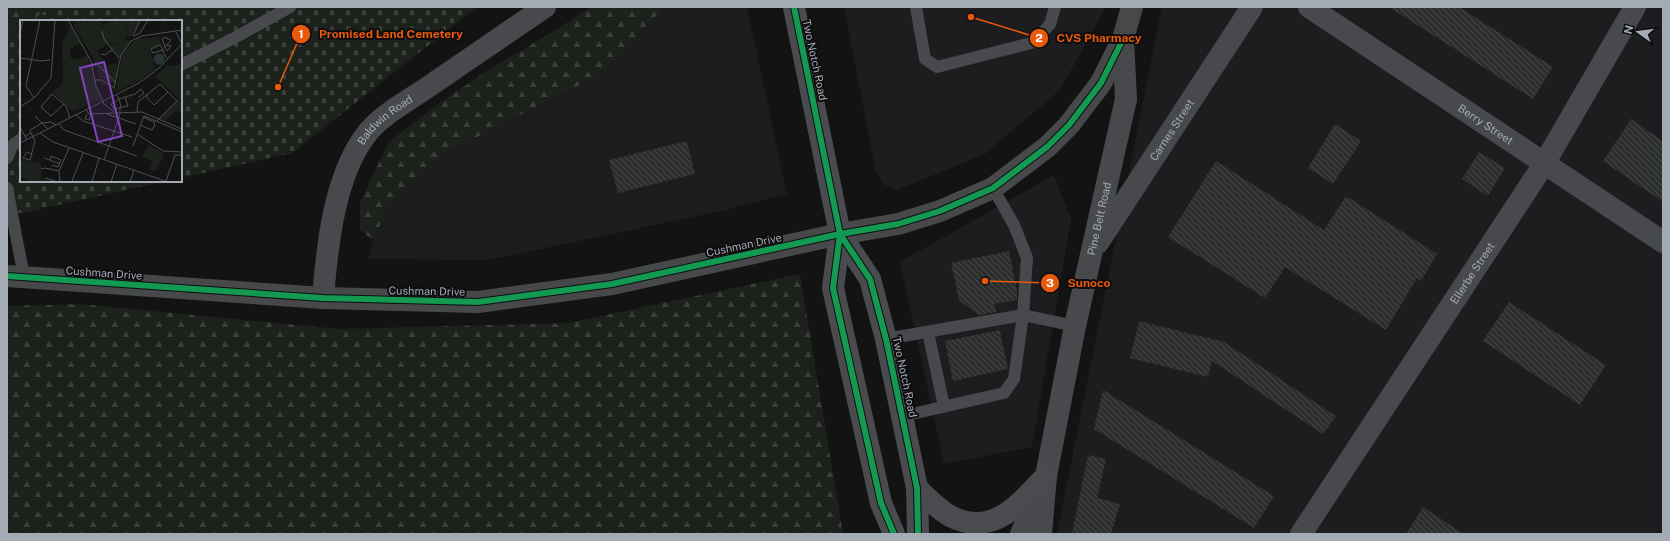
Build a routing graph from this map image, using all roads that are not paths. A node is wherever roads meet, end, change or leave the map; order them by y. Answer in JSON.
{"nodes":[{"id":1,"x":290,"y":7,"type":"edge"},
{"id":2,"x":545,"y":7,"type":"edge"},
{"id":3,"x":794,"y":7,"type":"edge"},
{"id":4,"x":916,"y":7,"type":"edge"},
{"id":5,"x":1055,"y":7,"type":"edge"},
{"id":6,"x":1132,"y":7,"type":"edge"},
{"id":7,"x":1252,"y":7,"type":"edge"},
{"id":8,"x":1309,"y":7,"type":"edge"},
{"id":9,"x":1635,"y":7,"type":"edge"},
{"id":10,"x":1124,"y":39,"type":"junction"},
{"id":11,"x":182,"y":64,"type":"edge"},
{"id":12,"x":20,"y":140,"type":"edge"},
{"id":13,"x":7,"y":158,"type":"edge"},
{"id":14,"x":1544,"y":164,"type":"junction"},
{"id":15,"x":7,"y":188,"type":"edge"},
{"id":16,"x":993,"y":188,"type":"junction"},
{"id":17,"x":840,"y":234,"type":"junction"},
{"id":18,"x":1663,"y":242,"type":"edge"},
{"id":19,"x":1091,"y":254,"type":"junction"},
{"id":20,"x":16,"y":276,"type":"edge"},
{"id":21,"x":323,"y":298,"type":"junction"},
{"id":22,"x":1023,"y":315,"type":"junction"},
{"id":23,"x":1075,"y":326,"type":"junction"},
{"id":24,"x":928,"y":332,"type":"junction"},
{"id":25,"x":886,"y":339,"type":"junction"},
{"id":26,"x":944,"y":406,"type":"junction"},
{"id":27,"x":903,"y":416,"type":"junction"},
{"id":28,"x":1046,"y":476,"type":"junction"},
{"id":29,"x":917,"y":488,"type":"junction"},
{"id":30,"x":894,"y":534,"type":"edge"},
{"id":31,"x":918,"y":534,"type":"edge"},
{"id":32,"x":1021,"y":534,"type":"edge"},
{"id":33,"x":1041,"y":534,"type":"edge"},
{"id":34,"x":1301,"y":534,"type":"edge"}],
"edges":[{"from":1,"to":11,"type":"lane"},
{"from":2,"to":21,"type":"street","name":"Baldwin Road"},
{"from":3,"to":17,"type":"main road","name":"Two Notch Road"},
{"from":4,"to":5,"type":"lane"},
{"from":6,"to":10,"type":"street","name":"Pine Belt Road"},
{"from":7,"to":19,"type":"street","name":"Carnes Street"},
{"from":8,"to":14,"type":"street","name":"Berry Street"},
{"from":9,"to":14,"type":"street","name":"Ellerbe Street"},
{"from":10,"to":16,"type":"street","name":"Cushman Drive"},
{"from":10,"to":19,"type":"street","name":"Pine Belt Road"},
{"from":12,"to":13,"type":"lane"},
{"from":14,"to":18,"type":"street","name":"Berry Street"},
{"from":14,"to":34,"type":"street","name":"Ellerbe Street"},
{"from":15,"to":20,"type":"lane"},
{"from":16,"to":17,"type":"street","name":"Cushman Drive"},
{"from":16,"to":22,"type":"lane"},
{"from":17,"to":21,"type":"street","name":"Cushman Drive"},
{"from":17,"to":25,"type":"main road","name":"Two Notch Road"},
{"from":17,"to":30,"type":"main road","name":"Two Notch Road"},
{"from":19,"to":23,"type":"street","name":"Pine Belt Road"},
{"from":20,"to":21,"type":"street","name":"Cushman Drive"},
{"from":22,"to":23,"type":"lane"},
{"from":22,"to":24,"type":"lane"},
{"from":22,"to":26,"type":"lane"},
{"from":23,"to":28,"type":"street","name":"Pine Belt Road"},
{"from":24,"to":25,"type":"lane"},
{"from":24,"to":26,"type":"lane"},
{"from":25,"to":27,"type":"main road","name":"Two Notch Road"},
{"from":26,"to":27,"type":"lane"},
{"from":27,"to":29,"type":"main road","name":"Two Notch Road"},
{"from":28,"to":29,"type":"main road"},
{"from":28,"to":32,"type":"street","name":"Pine Belt Road"},
{"from":28,"to":33,"type":"street","name":"Pine Belt Road"},
{"from":29,"to":31,"type":"main road","name":"Two Notch Road"}]}
